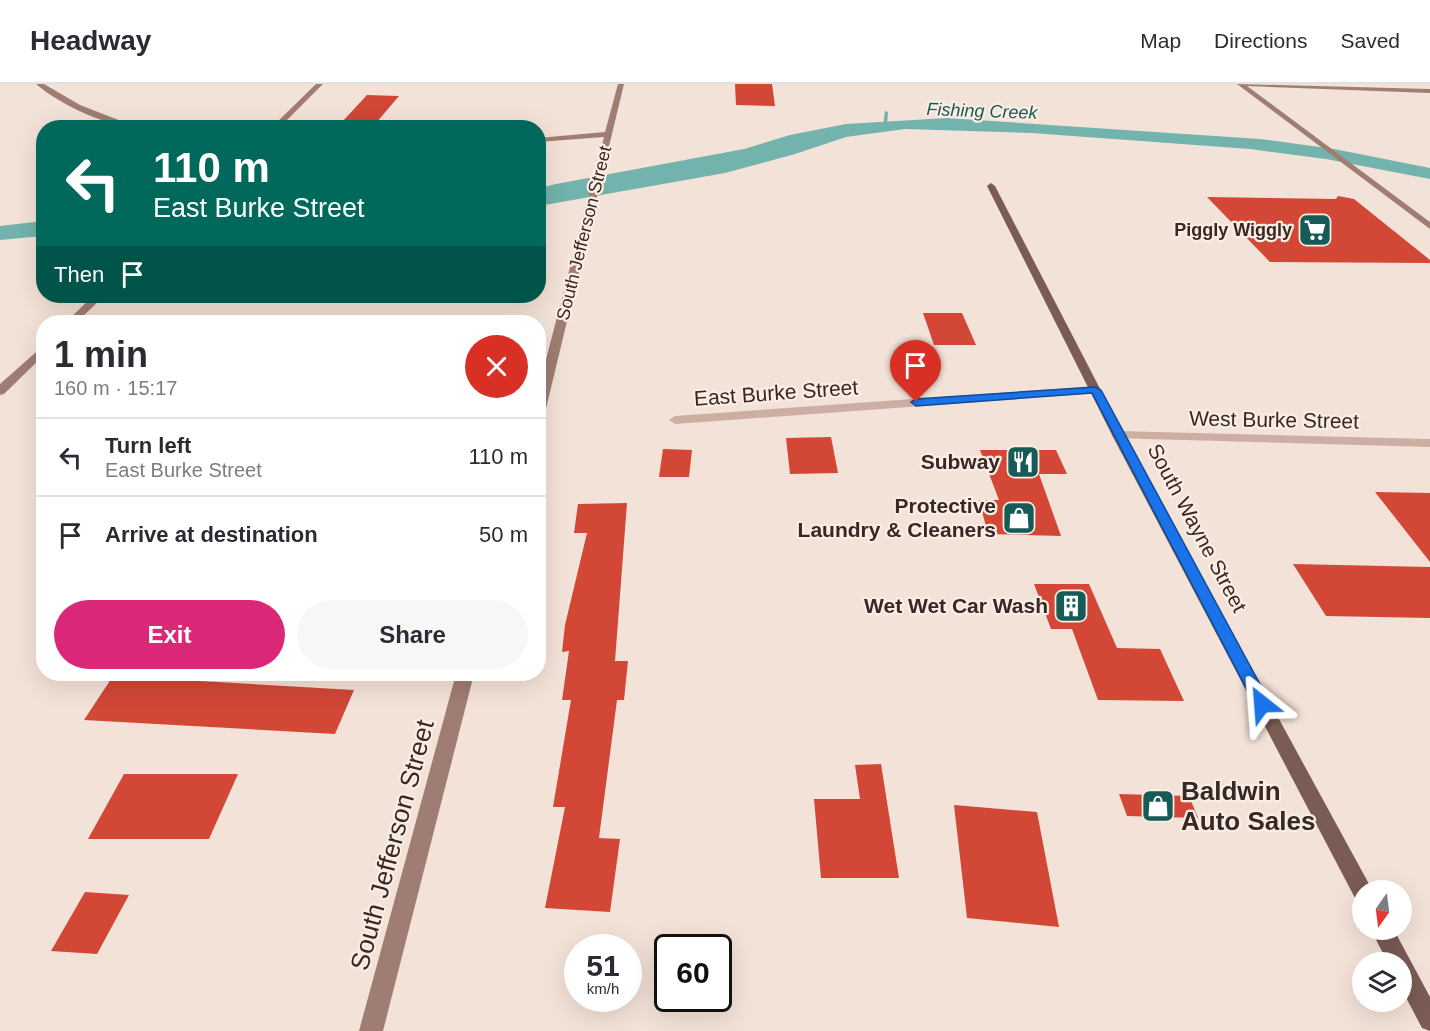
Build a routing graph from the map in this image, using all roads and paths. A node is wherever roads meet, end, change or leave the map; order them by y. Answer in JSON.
{"nodes":[{"id":1,"x":39,"y":84,"type":"edge"},
{"id":2,"x":320,"y":84,"type":"edge"},
{"id":3,"x":621,"y":84,"type":"edge"},
{"id":4,"x":1240,"y":84,"type":"edge"},
{"id":5,"x":1248,"y":84,"type":"edge"},
{"id":6,"x":1430,"y":91,"type":"edge"},
{"id":7,"x":113,"y":120,"type":"edge"},
{"id":8,"x":282,"y":120,"type":"edge"},
{"id":9,"x":609,"y":134,"type":"junction"},
{"id":10,"x":546,"y":139,"type":"edge"},
{"id":11,"x":991,"y":186,"type":"dead end"},
{"id":12,"x":1430,"y":226,"type":"edge"},
{"id":13,"x":91,"y":303,"type":"edge"},
{"id":14,"x":78,"y":315,"type":"edge"},
{"id":15,"x":36,"y":356,"type":"edge"},
{"id":16,"x":546,"y":384,"type":"edge"},
{"id":17,"x":1095,"y":390,"type":"junction"},
{"id":18,"x":0,"y":391,"type":"edge"},
{"id":19,"x":675,"y":420,"type":"dead end"},
{"id":20,"x":1118,"y":435,"type":"junction"},
{"id":21,"x":1430,"y":443,"type":"edge"},
{"id":22,"x":463,"y":681,"type":"edge"},
{"id":23,"x":1356,"y":880,"type":"edge"},
{"id":24,"x":1412,"y":986,"type":"edge"},
{"id":25,"x":1430,"y":1020,"type":"edge"},
{"id":26,"x":371,"y":1031,"type":"edge"}],
"edges":[{"from":1,"to":7,"type":"street"},
{"from":2,"to":8,"type":"street"},
{"from":3,"to":9,"type":"street","name":"South Jefferson Street"},
{"from":4,"to":12,"type":"street"},
{"from":5,"to":6,"type":"street"},
{"from":9,"to":10,"type":"street"},
{"from":9,"to":16,"type":"street","name":"South Jefferson Street"},
{"from":11,"to":17,"type":"main road","name":"South Wayne Street"},
{"from":13,"to":14,"type":"street"},
{"from":15,"to":18,"type":"street"},
{"from":17,"to":19,"type":"street","name":"East Burke Street"},
{"from":17,"to":20,"type":"main road","name":"South Wayne Street"},
{"from":20,"to":21,"type":"street","name":"West Burke Street"},
{"from":20,"to":23,"type":"main road","name":"South Wayne Street"},
{"from":22,"to":26,"type":"street","name":"South Jefferson Street"},
{"from":24,"to":25,"type":"main road"}]}
